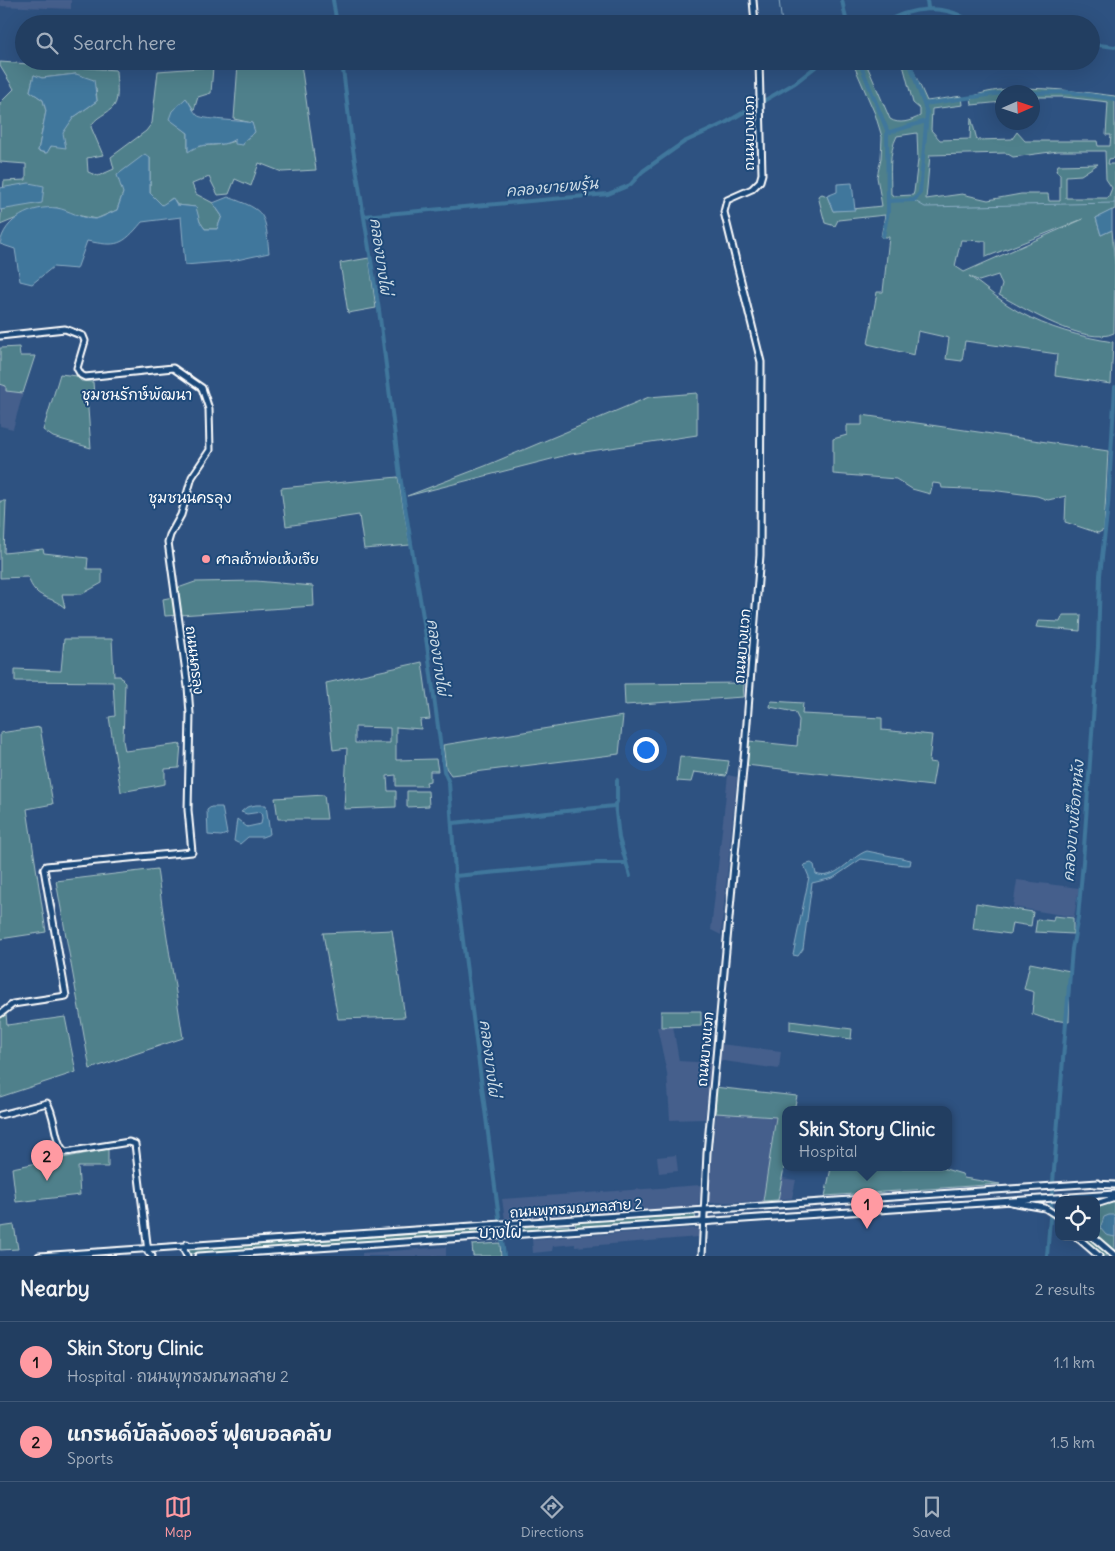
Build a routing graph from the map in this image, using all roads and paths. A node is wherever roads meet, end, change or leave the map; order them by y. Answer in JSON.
{"nodes":[{"id":1,"x":753,"y":0,"type":"edge"},
{"id":2,"x":754,"y":15,"type":"edge"},
{"id":3,"x":759,"y":70,"type":"edge"},
{"id":4,"x":0,"y":336,"type":"edge"},
{"id":5,"x":0,"y":1014,"type":"edge"},
{"id":6,"x":0,"y":1115,"type":"edge"},
{"id":7,"x":1115,"y":1184,"type":"edge"},
{"id":8,"x":1115,"y":1196,"type":"edge"},
{"id":9,"x":854,"y":1200,"type":"junction"},
{"id":10,"x":1010,"y":1202,"type":"junction"},
{"id":11,"x":1100,"y":1202,"type":"edge"},
{"id":12,"x":703,"y":1210,"type":"junction"},
{"id":13,"x":856,"y":1212,"type":"junction"},
{"id":14,"x":1055,"y":1215,"type":"edge"},
{"id":15,"x":574,"y":1219,"type":"junction"},
{"id":16,"x":703,"y":1222,"type":"junction"},
{"id":17,"x":574,"y":1231,"type":"junction"},
{"id":18,"x":1082,"y":1241,"type":"edge"},
{"id":19,"x":1098,"y":1241,"type":"edge"},
{"id":20,"x":187,"y":1244,"type":"junction"},
{"id":21,"x":149,"y":1248,"type":"junction"},
{"id":22,"x":39,"y":1256,"type":"edge"},
{"id":23,"x":152,"y":1256,"type":"edge"},
{"id":24,"x":187,"y":1256,"type":"edge"},
{"id":25,"x":198,"y":1256,"type":"edge"},
{"id":26,"x":702,"y":1256,"type":"edge"},
{"id":27,"x":1099,"y":1256,"type":"edge"},
{"id":28,"x":1115,"y":1256,"type":"edge"}],
"edges":[{"from":1,"to":2,"type":"main road"},
{"from":3,"to":12,"type":"main road","name":"ถนนบางแวก"},
{"from":4,"to":5,"type":"main road","name":"ถนนนครลุง"},
{"from":6,"to":21,"type":"main road"},
{"from":7,"to":9,"type":"main road","name":"ถนนพุทธมณฑลสาย 2"},
{"from":8,"to":10,"type":"main road","name":"ถนนพุทธมณฑลสาย 2"},
{"from":8,"to":11,"type":"main road"},
{"from":9,"to":12,"type":"main road","name":"ถนนพุทธมณฑลสาย 2"},
{"from":9,"to":13,"type":"main road"},
{"from":10,"to":13,"type":"main road","name":"ถนนพุทธมณฑลสาย 2"},
{"from":10,"to":14,"type":"main road"},
{"from":12,"to":15,"type":"main road","name":"ถนนพุทธมณฑลสาย 2"},
{"from":12,"to":16,"type":"main road","name":"ถนนบางแวก"},
{"from":13,"to":16,"type":"main road","name":"ถนนพุทธมณฑลสาย 2"},
{"from":15,"to":17,"type":"main road"},
{"from":15,"to":20,"type":"main road","name":"ถนนพุทธมณฑลสาย 2"},
{"from":16,"to":17,"type":"main road","name":"ถนนพุทธมณฑลสาย 2"},
{"from":16,"to":26,"type":"main road","name":"ถนนบางแวก"},
{"from":17,"to":25,"type":"main road","name":"ถนนพุทธมณฑลสาย 2"},
{"from":18,"to":27,"type":"main road"},
{"from":19,"to":28,"type":"main road"},
{"from":20,"to":21,"type":"main road","name":"ถนนพุทธมณฑลสาย 2"},
{"from":20,"to":24,"type":"main road"},
{"from":21,"to":22,"type":"main road","name":"ถนนพุทธมณฑลสาย 2"},
{"from":21,"to":23,"type":"main road"}]}
